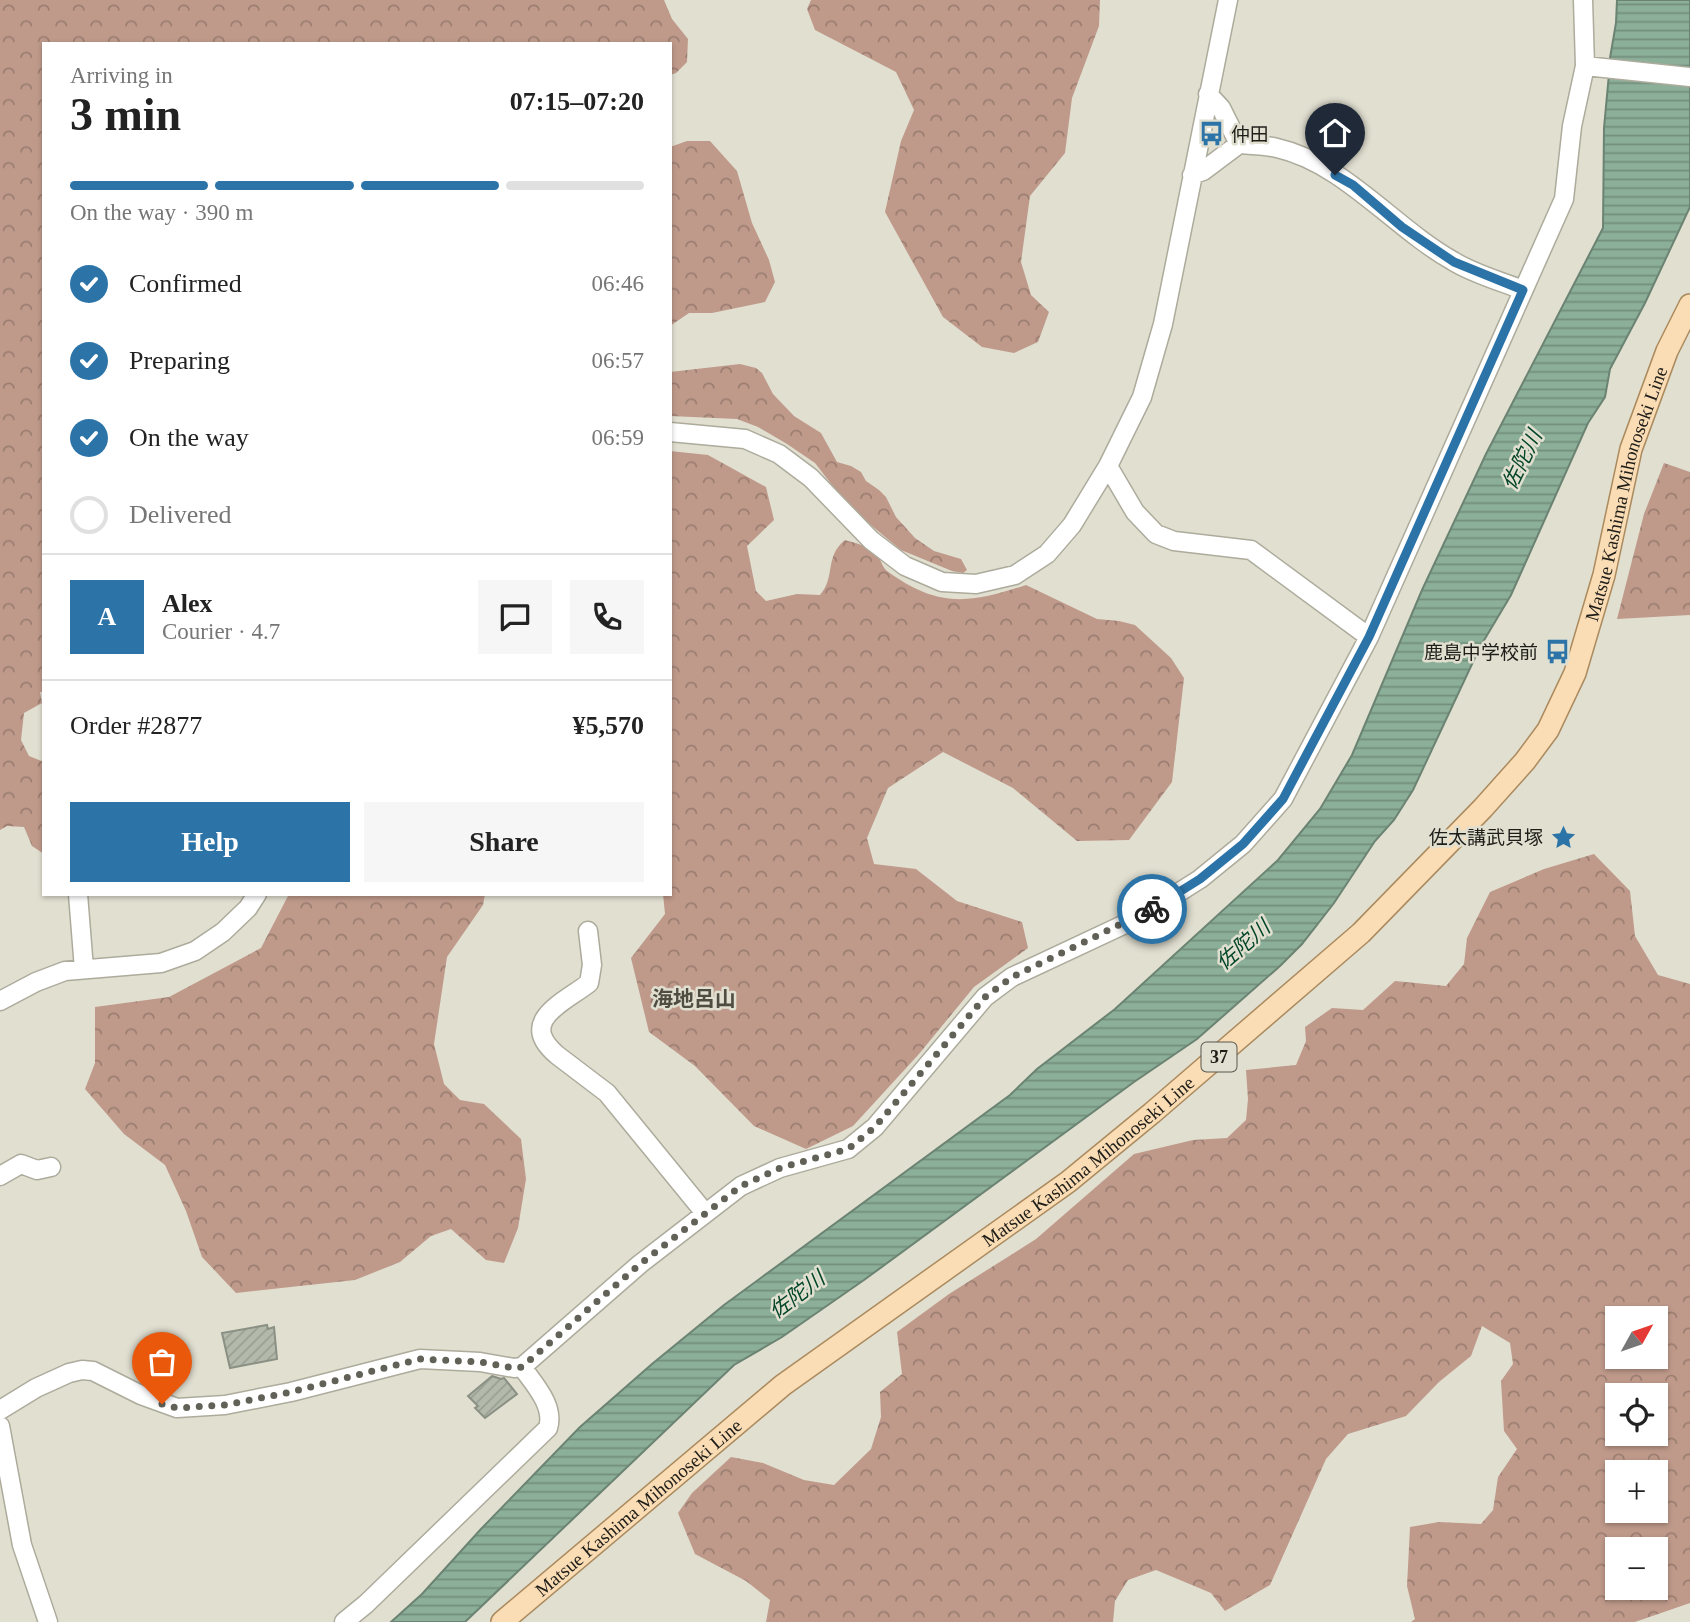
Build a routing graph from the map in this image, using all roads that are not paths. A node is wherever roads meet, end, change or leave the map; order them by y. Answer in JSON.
{"nodes":[{"id":1,"x":1228,"y":0,"type":"edge"},
{"id":2,"x":1583,"y":0,"type":"edge"},
{"id":3,"x":1585,"y":66,"type":"junction"},
{"id":4,"x":1690,"y":77,"type":"edge"},
{"id":5,"x":1208,"y":94,"type":"junction"},
{"id":6,"x":1239,"y":144,"type":"junction"},
{"id":7,"x":1192,"y":175,"type":"junction"},
{"id":8,"x":1523,"y":290,"type":"junction"},
{"id":9,"x":1690,"y":305,"type":"edge"},
{"id":10,"x":672,"y":432,"type":"edge"},
{"id":11,"x":1108,"y":466,"type":"junction"},
{"id":12,"x":1369,"y":637,"type":"junction"},
{"id":13,"x":78,"y":896,"type":"edge"},
{"id":14,"x":256,"y":896,"type":"edge"},
{"id":15,"x":588,"y":931,"type":"dead end"},
{"id":16,"x":84,"y":969,"type":"junction"},
{"id":17,"x":0,"y":1001,"type":"edge"},
{"id":18,"x":51,"y":1167,"type":"dead end"},
{"id":19,"x":0,"y":1176,"type":"edge"},
{"id":20,"x":705,"y":1213,"type":"junction"},
{"id":21,"x":522,"y":1367,"type":"junction"},
{"id":22,"x":0,"y":1410,"type":"edge"},
{"id":23,"x":0,"y":1426,"type":"edge"},
{"id":24,"x":48,"y":1622,"type":"edge"},
{"id":25,"x":344,"y":1622,"type":"edge"},
{"id":26,"x":502,"y":1622,"type":"edge"}],
"edges":[{"from":1,"to":5,"type":"street"},
{"from":2,"to":3,"type":"street"},
{"from":3,"to":4,"type":"street"},
{"from":3,"to":8,"type":"street"},
{"from":5,"to":6,"type":"street"},
{"from":5,"to":7,"type":"street"},
{"from":6,"to":7,"type":"street"},
{"from":6,"to":8,"type":"street"},
{"from":7,"to":11,"type":"street"},
{"from":8,"to":12,"type":"street"},
{"from":9,"to":26,"type":"main road","name":"Matsue Kashima Mihonoseki Line","number":"37"},
{"from":10,"to":11,"type":"street"},
{"from":11,"to":12,"type":"street"},
{"from":12,"to":20,"type":"street"},
{"from":13,"to":16,"type":"street"},
{"from":14,"to":16,"type":"street"},
{"from":15,"to":20,"type":"street"},
{"from":16,"to":17,"type":"street"},
{"from":18,"to":19,"type":"street"},
{"from":20,"to":21,"type":"street"},
{"from":21,"to":22,"type":"street"},
{"from":21,"to":25,"type":"street"},
{"from":23,"to":24,"type":"street"}]}
